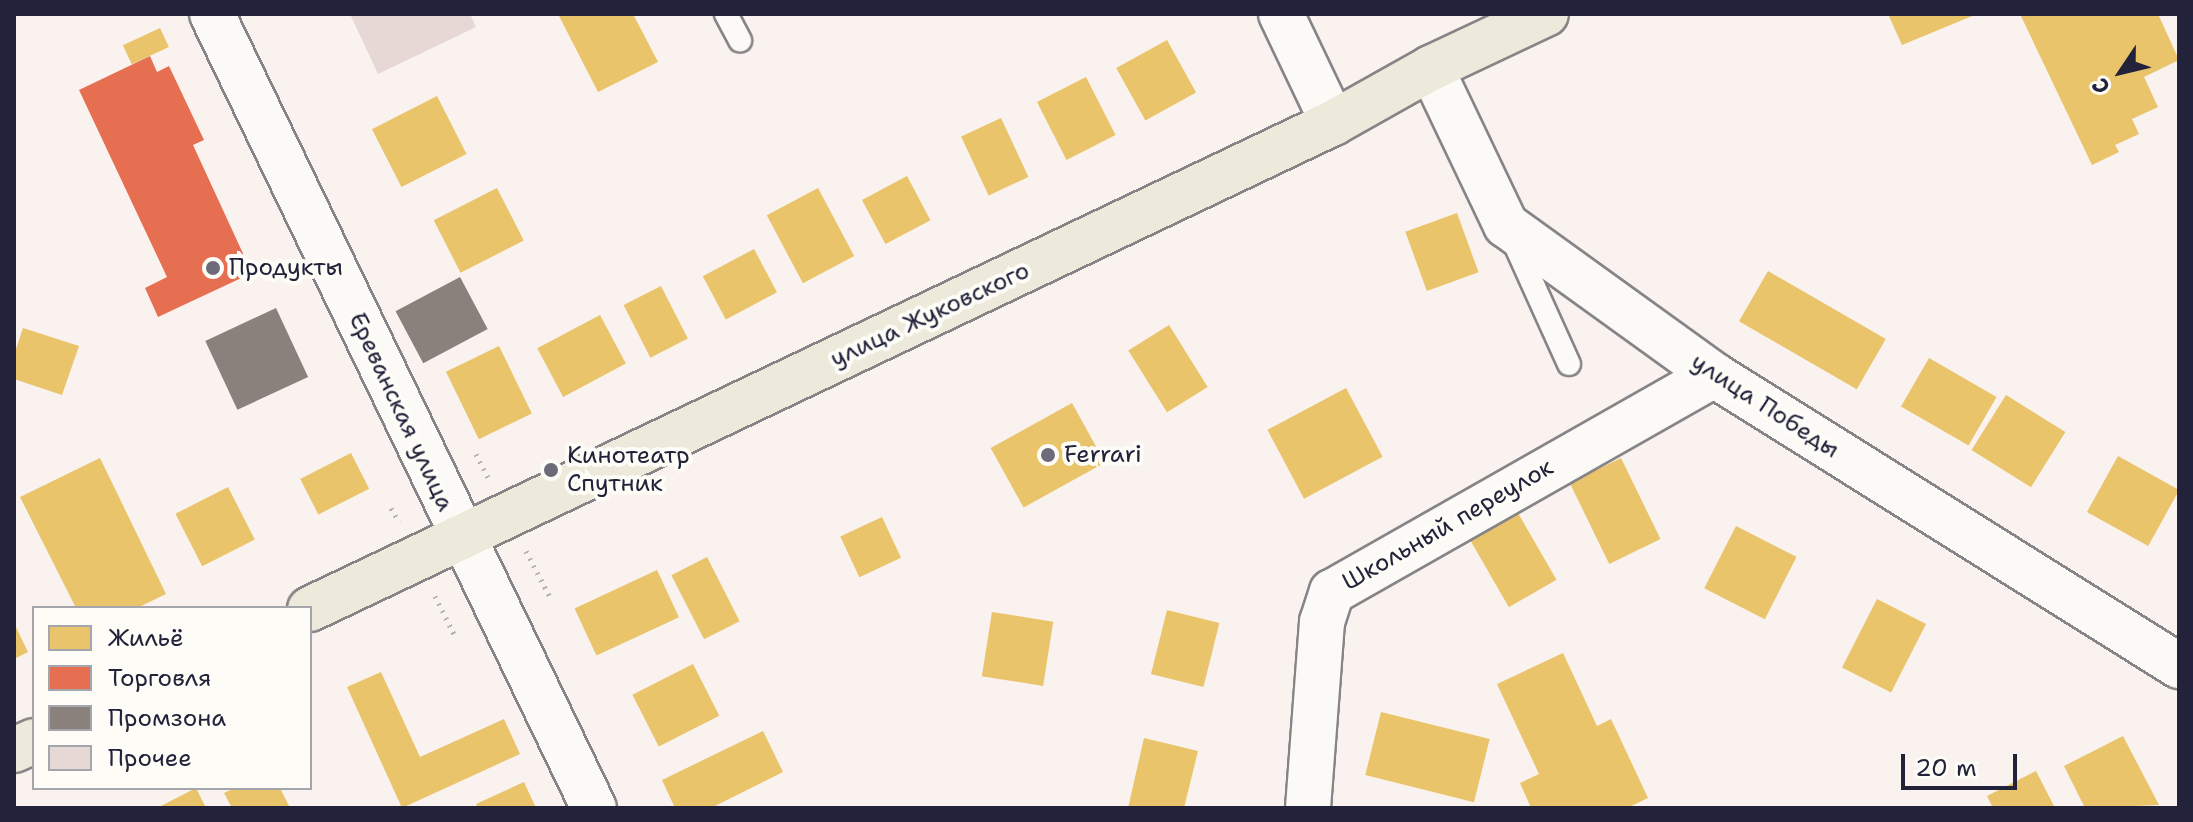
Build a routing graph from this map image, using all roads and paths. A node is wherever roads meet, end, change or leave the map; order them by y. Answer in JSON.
{"nodes":[{"id":1,"x":212,"y":14,"type":"edge"},
{"id":2,"x":726,"y":14,"type":"edge"},
{"id":3,"x":1281,"y":14,"type":"edge"},
{"id":4,"x":1546,"y":14,"type":"edge"},
{"id":5,"x":740,"y":40,"type":"dead end"},
{"id":6,"x":1431,"y":68,"type":"junction"},
{"id":7,"x":1333,"y":123,"type":"junction"},
{"id":8,"x":1506,"y":225,"type":"junction"},
{"id":9,"x":1569,"y":364,"type":"dead end"},
{"id":10,"x":1714,"y":375,"type":"junction"},
{"id":11,"x":462,"y":539,"type":"junction"},
{"id":12,"x":312,"y":608,"type":"edge"},
{"id":13,"x":2179,"y":666,"type":"edge"},
{"id":14,"x":594,"y":808,"type":"edge"},
{"id":15,"x":1308,"y":808,"type":"edge"}],
"edges":[{"from":1,"to":11,"type":"street","name":"Ереванская улица"},
{"from":2,"to":5,"type":"lane"},
{"from":3,"to":7,"type":"street"},
{"from":4,"to":6,"type":"main road","name":"улица Жуковского"},
{"from":6,"to":7,"type":"main road","name":"улица Жуковского"},
{"from":6,"to":8,"type":"street","name":"улица Победы"},
{"from":7,"to":11,"type":"main road","name":"улица Жуковского"},
{"from":8,"to":9,"type":"lane"},
{"from":8,"to":10,"type":"street","name":"улица Победы"},
{"from":10,"to":13,"type":"street","name":"улица Победы"},
{"from":10,"to":15,"type":"street","name":"Школьный переулок"},
{"from":11,"to":12,"type":"main road","name":"улица Жуковского"},
{"from":11,"to":14,"type":"street","name":"Ереванская улица"}]}
